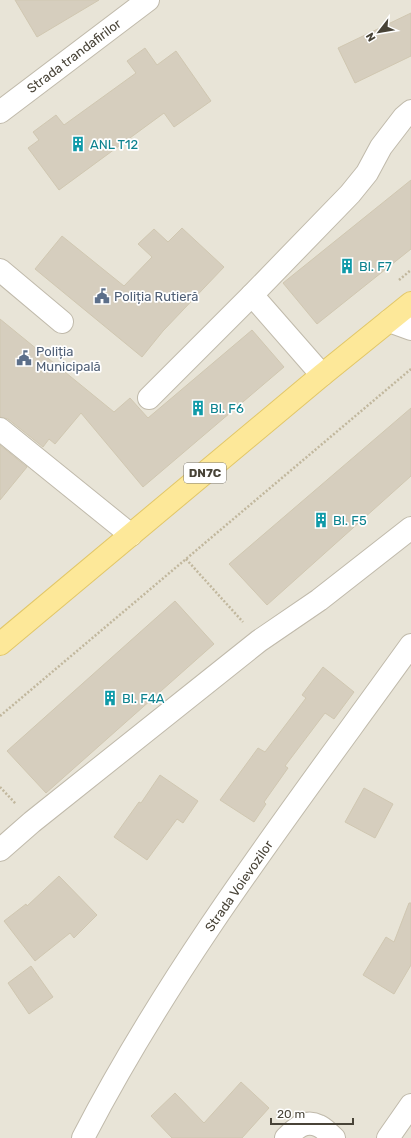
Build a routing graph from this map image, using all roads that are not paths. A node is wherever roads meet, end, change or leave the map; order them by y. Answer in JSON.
{"nodes":[{"id":1,"x":148,"y":0,"type":"edge"},
{"id":2,"x":411,"y":111,"type":"edge"},
{"id":3,"x":0,"y":112,"type":"edge"},
{"id":4,"x":0,"y":270,"type":"edge"},
{"id":5,"x":252,"y":296,"type":"junction"},
{"id":6,"x":411,"y":303,"type":"edge"},
{"id":7,"x":389,"y":321,"type":"junction"},
{"id":8,"x":62,"y":322,"type":"dead end"},
{"id":9,"x":411,"y":329,"type":"edge"},
{"id":10,"x":322,"y":375,"type":"junction"},
{"id":11,"x":149,"y":398,"type":"dead end"},
{"id":12,"x":0,"y":429,"type":"edge"},
{"id":13,"x":411,"y":528,"type":"edge"},
{"id":14,"x":131,"y":535,"type":"junction"},
{"id":15,"x":0,"y":644,"type":"edge"},
{"id":16,"x":411,"y":645,"type":"edge"},
{"id":17,"x":0,"y":850,"type":"edge"},
{"id":18,"x":411,"y":1105,"type":"edge"},
{"id":19,"x":83,"y":1138,"type":"edge"},
{"id":20,"x":286,"y":1138,"type":"edge"},
{"id":21,"x":334,"y":1138,"type":"edge"},
{"id":22,"x":388,"y":1138,"type":"edge"}],
"edges":[{"from":1,"to":3,"type":"street","name":"Strada trandafirilor"},
{"from":2,"to":5,"type":"street"},
{"from":4,"to":8,"type":"street"},
{"from":5,"to":10,"type":"street"},
{"from":5,"to":11,"type":"street"},
{"from":6,"to":7,"type":"main road","number":"DN7C"},
{"from":7,"to":9,"type":"street"},
{"from":7,"to":10,"type":"main road","number":"DN7C"},
{"from":10,"to":14,"type":"main road","number":"DN7C"},
{"from":12,"to":14,"type":"street"},
{"from":13,"to":17,"type":"street"},
{"from":14,"to":15,"type":"main road","number":"DN7C"},
{"from":16,"to":19,"type":"street","name":"Strada Voievozilor"},
{"from":18,"to":22,"type":"street"},
{"from":20,"to":21,"type":"street"}]}
